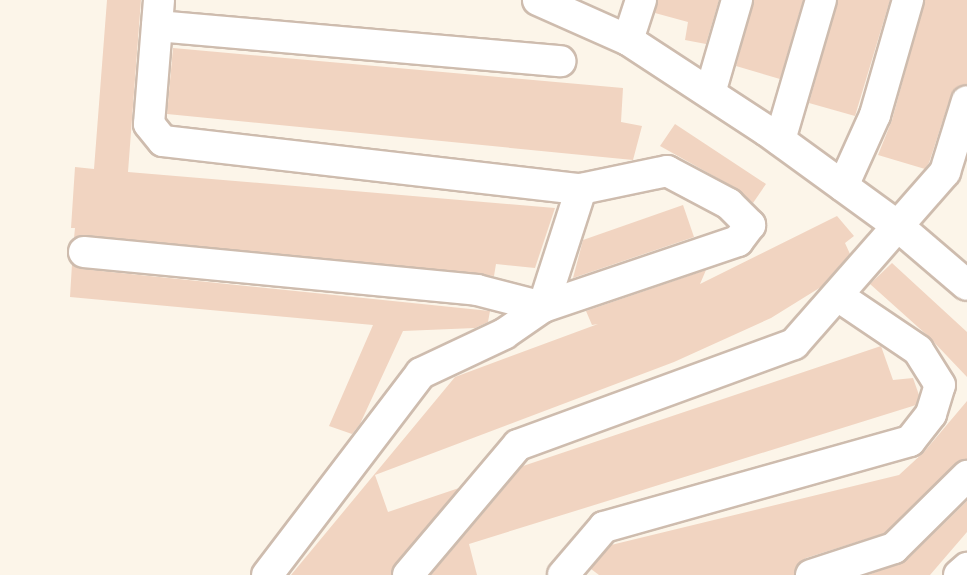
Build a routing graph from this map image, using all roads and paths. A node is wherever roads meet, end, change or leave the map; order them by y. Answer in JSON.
{"nodes":[{"id":1,"x":641,"y":0,"type":"edge"},
{"id":2,"x":737,"y":0,"type":"edge"},
{"id":3,"x":821,"y":0,"type":"edge"},
{"id":4,"x":908,"y":0,"type":"edge"},
{"id":5,"x":552,"y":3,"type":"edge"},
{"id":6,"x":158,"y":13,"type":"edge"},
{"id":7,"x":628,"y":40,"type":"junction"},
{"id":8,"x":560,"y":61,"type":"dead end"},
{"id":9,"x":710,"y":93,"type":"junction"},
{"id":10,"x":967,"y":102,"type":"edge"},
{"id":11,"x":780,"y":140,"type":"junction"},
{"id":12,"x":843,"y":186,"type":"junction"},
{"id":13,"x":580,"y":190,"type":"junction"},
{"id":14,"x":899,"y":227,"type":"junction"},
{"id":15,"x":85,"y":252,"type":"dead end"},
{"id":16,"x":967,"y":285,"type":"edge"},
{"id":17,"x":838,"y":296,"type":"junction"},
{"id":18,"x":543,"y":307,"type":"junction"},
{"id":19,"x":967,"y":476,"type":"edge"},
{"id":20,"x":967,"y":568,"type":"edge"},
{"id":21,"x":267,"y":575,"type":"edge"},
{"id":22,"x":408,"y":575,"type":"edge"},
{"id":23,"x":563,"y":575,"type":"edge"},
{"id":24,"x":811,"y":575,"type":"edge"},
{"id":25,"x":959,"y":575,"type":"edge"}],
"edges":[{"from":1,"to":7,"type":"street"},
{"from":2,"to":9,"type":"street"},
{"from":3,"to":11,"type":"street"},
{"from":4,"to":12,"type":"street"},
{"from":5,"to":7,"type":"street"},
{"from":6,"to":8,"type":"street"},
{"from":6,"to":13,"type":"street"},
{"from":7,"to":9,"type":"street"},
{"from":9,"to":11,"type":"street"},
{"from":10,"to":14,"type":"street"},
{"from":11,"to":12,"type":"street"},
{"from":12,"to":14,"type":"street"},
{"from":13,"to":18,"type":"street"},
{"from":13,"to":18,"type":"street"},
{"from":14,"to":16,"type":"street"},
{"from":14,"to":17,"type":"street"},
{"from":15,"to":18,"type":"street"},
{"from":17,"to":22,"type":"street"},
{"from":17,"to":23,"type":"street"},
{"from":18,"to":21,"type":"street"},
{"from":19,"to":24,"type":"street"},
{"from":20,"to":25,"type":"street"}]}
